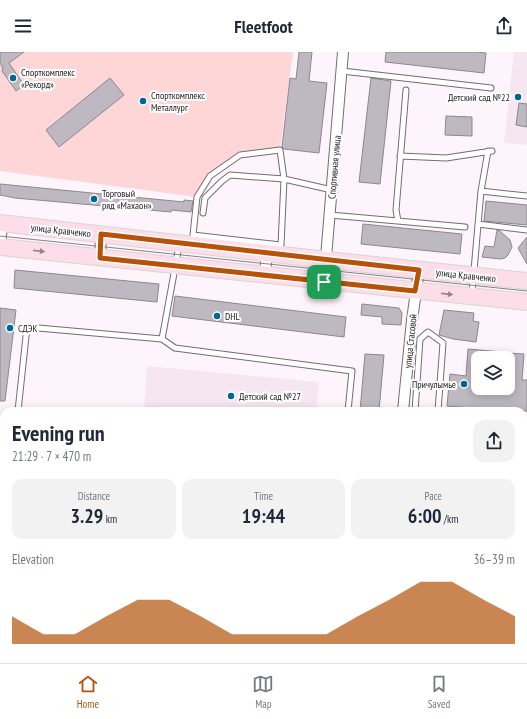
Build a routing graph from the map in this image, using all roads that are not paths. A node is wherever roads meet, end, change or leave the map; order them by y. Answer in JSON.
{"nodes":[{"id":1,"x":343,"y":52,"type":"edge"},
{"id":2,"x":342,"y":71,"type":"junction"},
{"id":3,"x":491,"y":88,"type":"dead end"},
{"id":4,"x":406,"y":90,"type":"dead end"},
{"id":5,"x":400,"y":156,"type":"junction"},
{"id":6,"x":284,"y":178,"type":"junction"},
{"id":7,"x":332,"y":190,"type":"junction"},
{"id":8,"x":481,"y":191,"type":"junction"},
{"id":9,"x":527,"y":196,"type":"edge"},
{"id":10,"x":203,"y":213,"type":"dead end"},
{"id":11,"x":330,"y":215,"type":"junction"},
{"id":12,"x":398,"y":221,"type":"junction"},
{"id":13,"x":1,"y":223,"type":"edge"},
{"id":14,"x":478,"y":224,"type":"junction"},
{"id":15,"x":465,"y":227,"type":"dead end"},
{"id":16,"x":527,"y":230,"type":"edge"},
{"id":17,"x":101,"y":234,"type":"junction"},
{"id":18,"x":179,"y":243,"type":"junction"},
{"id":19,"x":0,"y":247,"type":"edge"},
{"id":20,"x":267,"y":253,"type":"junction"},
{"id":21,"x":100,"y":258,"type":"junction"},
{"id":22,"x":326,"y":260,"type":"junction"},
{"id":23,"x":176,"y":266,"type":"junction"},
{"id":24,"x":419,"y":270,"type":"junction"},
{"id":25,"x":265,"y":275,"type":"junction"},
{"id":26,"x":473,"y":276,"type":"junction"},
{"id":27,"x":527,"y":281,"type":"edge"},
{"id":28,"x":324,"y":282,"type":"junction"},
{"id":29,"x":415,"y":291,"type":"junction"},
{"id":30,"x":471,"y":297,"type":"junction"},
{"id":31,"x":527,"y":302,"type":"edge"},
{"id":32,"x":162,"y":340,"type":"junction"},
{"id":33,"x":18,"y":407,"type":"edge"},
{"id":34,"x":348,"y":407,"type":"edge"},
{"id":35,"x":402,"y":407,"type":"edge"},
{"id":36,"x":415,"y":407,"type":"edge"},
{"id":37,"x":438,"y":407,"type":"edge"}],
"edges":[{"from":1,"to":2,"type":"street","name":"Спортивная улица"},
{"from":2,"to":3,"type":"lane"},
{"from":2,"to":7,"type":"street","name":"Спортивная улица"},
{"from":4,"to":5,"type":"lane"},
{"from":5,"to":8,"type":"lane"},
{"from":5,"to":12,"type":"lane"},
{"from":6,"to":6,"type":"lane"},
{"from":6,"to":7,"type":"lane"},
{"from":6,"to":10,"type":"lane"},
{"from":7,"to":11,"type":"street","name":"Спортивная улица"},
{"from":8,"to":9,"type":"lane"},
{"from":8,"to":14,"type":"lane"},
{"from":11,"to":12,"type":"lane"},
{"from":11,"to":22,"type":"street","name":"Спортивная улица"},
{"from":12,"to":15,"type":"lane"},
{"from":13,"to":17,"type":"main road","name":"улица Кравченко"},
{"from":13,"to":19,"type":"street"},
{"from":14,"to":16,"type":"lane"},
{"from":14,"to":26,"type":"lane"},
{"from":17,"to":18,"type":"main road","name":"улица Кравченко"},
{"from":17,"to":21,"type":"street"},
{"from":18,"to":20,"type":"main road","name":"улица Кравченко"},
{"from":18,"to":23,"type":"lane"},
{"from":19,"to":21,"type":"main road","name":"улица Кравченко","one_way":true},
{"from":20,"to":22,"type":"main road","name":"улица Кравченко"},
{"from":20,"to":25,"type":"street"},
{"from":21,"to":23,"type":"main road","name":"улица Кравченко"},
{"from":22,"to":24,"type":"main road","name":"улица Кравченко"},
{"from":22,"to":28,"type":"street","name":"Спортивная улица"},
{"from":23,"to":25,"type":"main road","name":"улица Кравченко"},
{"from":23,"to":32,"type":"lane"},
{"from":24,"to":26,"type":"main road","name":"улица Кравченко"},
{"from":24,"to":29,"type":"street","name":"улица Стасовой"},
{"from":25,"to":28,"type":"main road","name":"улица Кравченко"},
{"from":26,"to":27,"type":"main road","name":"улица Кравченко"},
{"from":26,"to":30,"type":"lane"},
{"from":28,"to":29,"type":"main road","name":"улица Кравченко"},
{"from":29,"to":30,"type":"main road","name":"улица Кравченко","one_way":true},
{"from":29,"to":35,"type":"street","name":"улица Стасовой"},
{"from":30,"to":31,"type":"main road","name":"улица Кравченко"},
{"from":32,"to":33,"type":"lane"},
{"from":32,"to":34,"type":"lane"},
{"from":36,"to":37,"type":"lane"}]}
